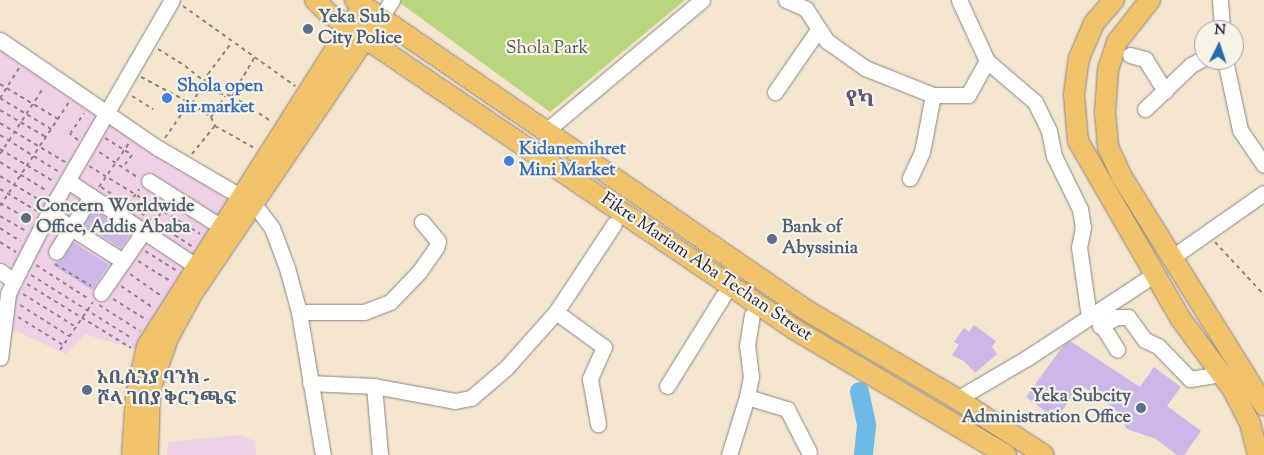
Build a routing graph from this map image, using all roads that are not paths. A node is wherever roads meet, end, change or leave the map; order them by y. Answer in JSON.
{"nodes":[{"id":1,"x":172,"y":0,"type":"edge"},
{"id":2,"x":299,"y":0,"type":"edge"},
{"id":3,"x":392,"y":0,"type":"edge"},
{"id":4,"x":702,"y":0,"type":"edge"},
{"id":5,"x":786,"y":0,"type":"edge"},
{"id":6,"x":960,"y":0,"type":"edge"},
{"id":7,"x":1114,"y":0,"type":"edge"},
{"id":8,"x":1150,"y":0,"type":"edge"},
{"id":9,"x":1220,"y":0,"type":"edge"},
{"id":10,"x":362,"y":2,"type":"edge"},
{"id":11,"x":322,"y":6,"type":"edge"},
{"id":12,"x":381,"y":17,"type":"junction"},
{"id":13,"x":1221,"y":20,"type":"edge"},
{"id":14,"x":818,"y":30,"type":"junction"},
{"id":15,"x":358,"y":32,"type":"junction"},
{"id":16,"x":0,"y":40,"type":"edge"},
{"id":17,"x":1130,"y":55,"type":"dead end"},
{"id":18,"x":987,"y":61,"type":"junction"},
{"id":19,"x":1194,"y":64,"type":"edge"},
{"id":20,"x":413,"y":69,"type":"junction"},
{"id":21,"x":1227,"y":70,"type":"edge"},
{"id":22,"x":1165,"y":91,"type":"junction"},
{"id":23,"x":775,"y":92,"type":"dead end"},
{"id":24,"x":933,"y":95,"type":"junction"},
{"id":25,"x":1145,"y":109,"type":"dead end"},
{"id":26,"x":108,"y":114,"type":"junction"},
{"id":27,"x":546,"y":131,"type":"junction"},
{"id":28,"x":1264,"y":165,"type":"edge"},
{"id":29,"x":910,"y":178,"type":"dead end"},
{"id":30,"x":147,"y":180,"type":"road end"},
{"id":31,"x":94,"y":190,"type":"junction"},
{"id":32,"x":1264,"y":193,"type":"edge"},
{"id":33,"x":247,"y":200,"type":"junction"},
{"id":34,"x":422,"y":222,"type":"dead end"},
{"id":35,"x":614,"y":224,"type":"junction"},
{"id":36,"x":71,"y":228,"type":"junction"},
{"id":37,"x":149,"y":229,"type":"junction"},
{"id":38,"x":212,"y":231,"type":"junction"},
{"id":39,"x":41,"y":232,"type":"junction"},
{"id":40,"x":126,"y":256,"type":"junction"},
{"id":41,"x":55,"y":258,"type":"road end"},
{"id":42,"x":1171,"y":258,"type":"junction"},
{"id":43,"x":190,"y":262,"type":"junction"},
{"id":44,"x":0,"y":271,"type":"edge"},
{"id":45,"x":1155,"y":274,"type":"junction"},
{"id":46,"x":723,"y":296,"type":"junction"},
{"id":47,"x":97,"y":297,"type":"road end"},
{"id":48,"x":806,"y":310,"type":"junction"},
{"id":49,"x":299,"y":312,"type":"junction"},
{"id":50,"x":556,"y":312,"type":"junction"},
{"id":51,"x":752,"y":315,"type":"junction"},
{"id":52,"x":1095,"y":319,"type":"junction"},
{"id":53,"x":794,"y":329,"type":"junction"},
{"id":54,"x":1117,"y":350,"type":"dead end"},
{"id":55,"x":0,"y":358,"type":"edge"},
{"id":56,"x":1221,"y":374,"type":"junction"},
{"id":57,"x":310,"y":383,"type":"junction"},
{"id":58,"x":374,"y":386,"type":"junction"},
{"id":59,"x":668,"y":386,"type":"dead end"},
{"id":60,"x":747,"y":398,"type":"junction"},
{"id":61,"x":957,"y":399,"type":"junction"},
{"id":62,"x":1264,"y":405,"type":"edge"},
{"id":63,"x":598,"y":424,"type":"dead end"},
{"id":64,"x":987,"y":442,"type":"junction"},
{"id":65,"x":809,"y":452,"type":"dead end"},
{"id":66,"x":132,"y":455,"type":"edge"},
{"id":67,"x":148,"y":455,"type":"edge"},
{"id":68,"x":323,"y":455,"type":"edge"},
{"id":69,"x":380,"y":455,"type":"edge"},
{"id":70,"x":729,"y":455,"type":"edge"},
{"id":71,"x":1006,"y":455,"type":"edge"},
{"id":72,"x":1044,"y":455,"type":"edge"},
{"id":73,"x":1258,"y":455,"type":"edge"}],
"edges":[{"from":1,"to":26,"type":"street"},
{"from":2,"to":11,"type":"main road","name":"Fikre Mariam Aba Techan Street"},
{"from":3,"to":12,"type":"street"},
{"from":4,"to":27,"type":"street"},
{"from":5,"to":14,"type":"street"},
{"from":6,"to":18,"type":"street"},
{"from":7,"to":45,"type":"main road"},
{"from":8,"to":42,"type":"main road"},
{"from":9,"to":13,"type":"street"},
{"from":10,"to":12,"type":"main road","name":"Fikre Mariam Aba Techan Street"},
{"from":10,"to":15,"type":"main road"},
{"from":11,"to":15,"type":"main road","name":"Fikre Mariam Aba Techan Street"},
{"from":12,"to":15,"type":"main road"},
{"from":12,"to":27,"type":"main road","name":"Fikre Mariam Aba Techan Street"},
{"from":14,"to":23,"type":"street"},
{"from":14,"to":24,"type":"street"},
{"from":15,"to":20,"type":"main road","name":"Fikre Mariam Aba Techan Street"},
{"from":15,"to":33,"type":"main road"},
{"from":16,"to":26,"type":"street"},
{"from":17,"to":22,"type":"street"},
{"from":18,"to":24,"type":"street"},
{"from":18,"to":52,"type":"street"},
{"from":19,"to":22,"type":"street"},
{"from":20,"to":35,"type":"main road"},
{"from":20,"to":53,"type":"main road","name":"Fikre Mariam Aba Techan Street"},
{"from":21,"to":28,"type":"street"},
{"from":22,"to":25,"type":"street"},
{"from":24,"to":29,"type":"street"},
{"from":26,"to":33,"type":"street"},
{"from":26,"to":39,"type":"street"},
{"from":27,"to":48,"type":"main road","name":"Fikre Mariam Aba Techan Street"},
{"from":30,"to":38,"type":"street"},
{"from":31,"to":36,"type":"street"},
{"from":31,"to":37,"type":"street"},
{"from":31,"to":39,"type":"street"},
{"from":32,"to":42,"type":"street"},
{"from":33,"to":38,"type":"main road"},
{"from":33,"to":49,"type":"street"},
{"from":33,"to":67,"type":"main road"},
{"from":34,"to":49,"type":"street"},
{"from":35,"to":46,"type":"main road"},
{"from":35,"to":50,"type":"street"},
{"from":36,"to":39,"type":"street"},
{"from":36,"to":40,"type":"street"},
{"from":36,"to":41,"type":"street"},
{"from":37,"to":40,"type":"street"},
{"from":37,"to":43,"type":"street"},
{"from":38,"to":43,"type":"main road"},
{"from":39,"to":44,"type":"street"},
{"from":39,"to":55,"type":"street"},
{"from":40,"to":47,"type":"street"},
{"from":42,"to":62,"type":"main road"},
{"from":43,"to":66,"type":"main road"},
{"from":45,"to":52,"type":"street"},
{"from":45,"to":56,"type":"main road"},
{"from":46,"to":51,"type":"main road"},
{"from":46,"to":59,"type":"street"},
{"from":48,"to":53,"type":"main road"},
{"from":48,"to":61,"type":"main road","name":"Fikre Mariam Aba Techan Street"},
{"from":49,"to":57,"type":"street"},
{"from":50,"to":58,"type":"street"},
{"from":50,"to":63,"type":"street"},
{"from":51,"to":60,"type":"street"},
{"from":51,"to":64,"type":"main road"},
{"from":52,"to":54,"type":"street"},
{"from":52,"to":56,"type":"street"},
{"from":52,"to":61,"type":"street"},
{"from":53,"to":64,"type":"main road","name":"Fikre Mariam Aba Techan Street"},
{"from":56,"to":73,"type":"main road"},
{"from":57,"to":58,"type":"street"},
{"from":57,"to":68,"type":"street"},
{"from":58,"to":69,"type":"street"},
{"from":60,"to":65,"type":"street"},
{"from":60,"to":70,"type":"street"},
{"from":61,"to":72,"type":"main road","name":"Fikre Mariam Aba Techan Street"},
{"from":64,"to":71,"type":"main road","name":"Fikre Mariam Aba Techan Street"}]}
